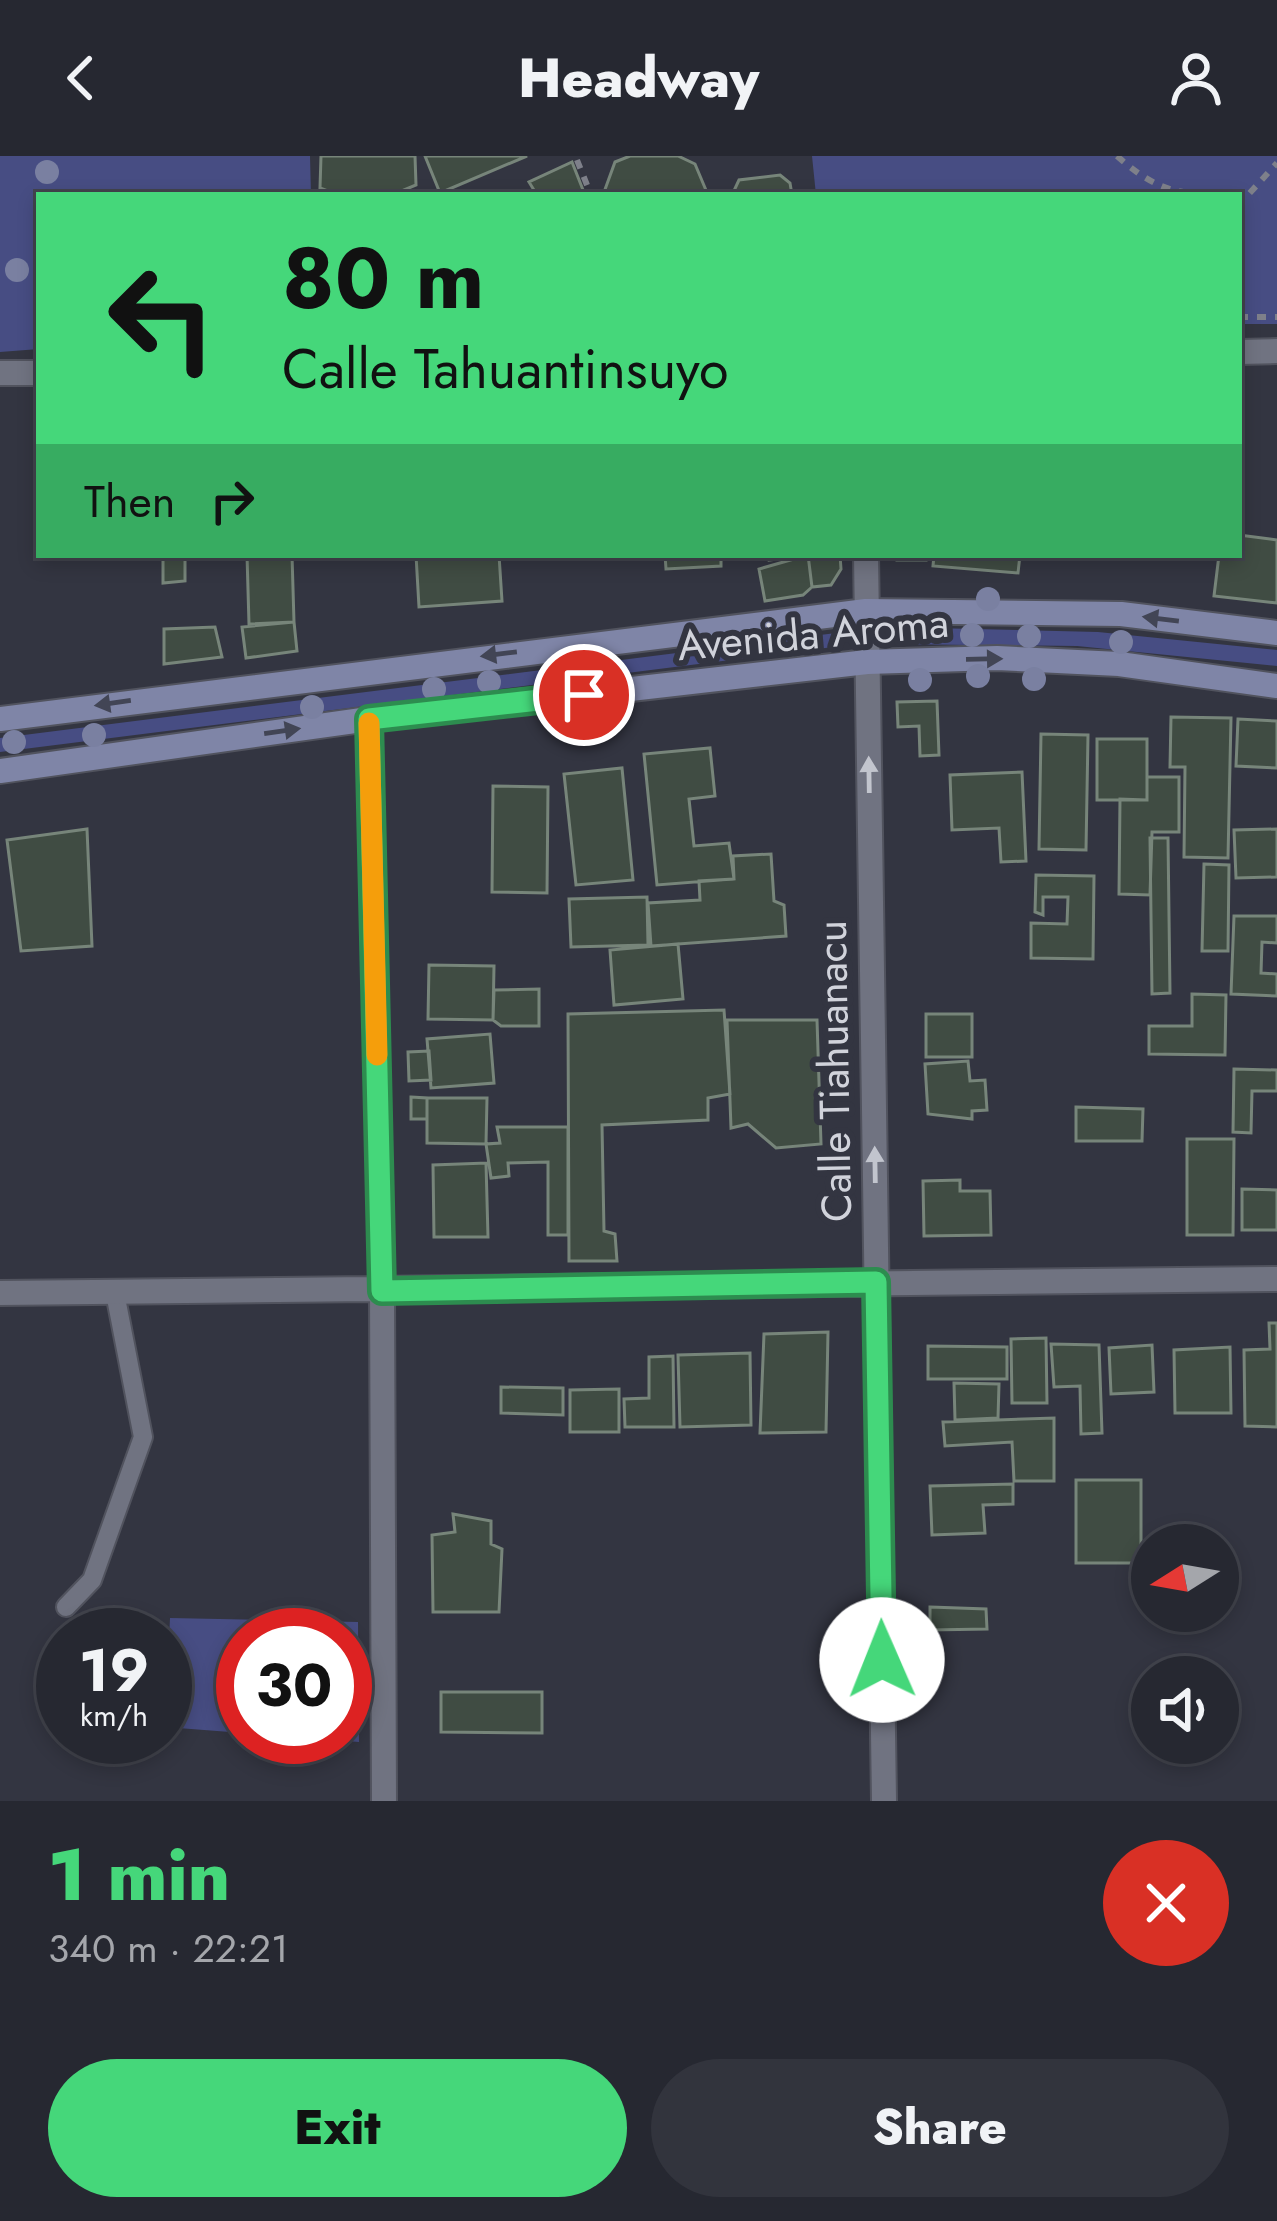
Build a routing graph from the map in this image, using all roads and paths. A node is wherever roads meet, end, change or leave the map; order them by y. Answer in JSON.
{"nodes":[{"id":1,"x":1117,"y":156,"type":"edge"},
{"id":2,"x":577,"y":160,"type":"dead end"},
{"id":3,"x":1277,"y":163,"type":"edge"},
{"id":4,"x":590,"y":192,"type":"edge"},
{"id":5,"x":1167,"y":192,"type":"edge"},
{"id":6,"x":1242,"y":195,"type":"edge"},
{"id":7,"x":1242,"y":317,"type":"edge"},
{"id":8,"x":1277,"y":317,"type":"edge"},
{"id":9,"x":1277,"y":351,"type":"edge"},
{"id":10,"x":1242,"y":352,"type":"edge"},
{"id":11,"x":0,"y":373,"type":"edge"},
{"id":12,"x":36,"y":373,"type":"edge"},
{"id":13,"x":866,"y":558,"type":"edge"},
{"id":14,"x":866,"y":611,"type":"junction"},
{"id":15,"x":1277,"y":633,"type":"edge"},
{"id":16,"x":867,"y":662,"type":"junction"},
{"id":17,"x":1277,"y":686,"type":"edge"},
{"id":18,"x":0,"y":719,"type":"edge"},
{"id":19,"x":369,"y":719,"type":"junction"},
{"id":20,"x":0,"y":771,"type":"edge"},
{"id":21,"x":1277,"y":1279,"type":"edge"},
{"id":22,"x":876,"y":1282,"type":"junction"},
{"id":23,"x":382,"y":1291,"type":"junction"},
{"id":24,"x":0,"y":1293,"type":"edge"},
{"id":25,"x":115,"y":1293,"type":"junction"},
{"id":26,"x":66,"y":1607,"type":"dead end"},
{"id":27,"x":384,"y":1801,"type":"edge"},
{"id":28,"x":884,"y":1801,"type":"edge"}],
"edges":[{"from":1,"to":5,"type":"path"},
{"from":2,"to":4,"type":"path"},
{"from":3,"to":6,"type":"path"},
{"from":7,"to":8,"type":"path"},
{"from":9,"to":10,"type":"street"},
{"from":11,"to":12,"type":"street"},
{"from":13,"to":14,"type":"street","name":"Calle Tiahuanacu"},
{"from":15,"to":14,"type":"main road","name":"Avenida Aroma","one_way":true},
{"from":14,"to":16,"type":"street","name":"Calle Tiahuanacu"},
{"from":14,"to":18,"type":"main road","name":"Avenida Aroma","one_way":true},
{"from":16,"to":17,"type":"main road","name":"Avenida Aroma","one_way":true},
{"from":16,"to":19,"type":"main road","name":"Avenida Aroma"},
{"from":22,"to":16,"type":"street","name":"Calle Tiahuanacu","one_way":true},
{"from":20,"to":19,"type":"main road","name":"Avenida Aroma","one_way":true},
{"from":19,"to":23,"type":"street"},
{"from":21,"to":22,"type":"street"},
{"from":22,"to":23,"type":"street"},
{"from":22,"to":28,"type":"street","name":"Calle Tiahuanacu"},
{"from":23,"to":25,"type":"street"},
{"from":23,"to":27,"type":"street"},
{"from":24,"to":25,"type":"street"},
{"from":25,"to":26,"type":"lane"}]}
